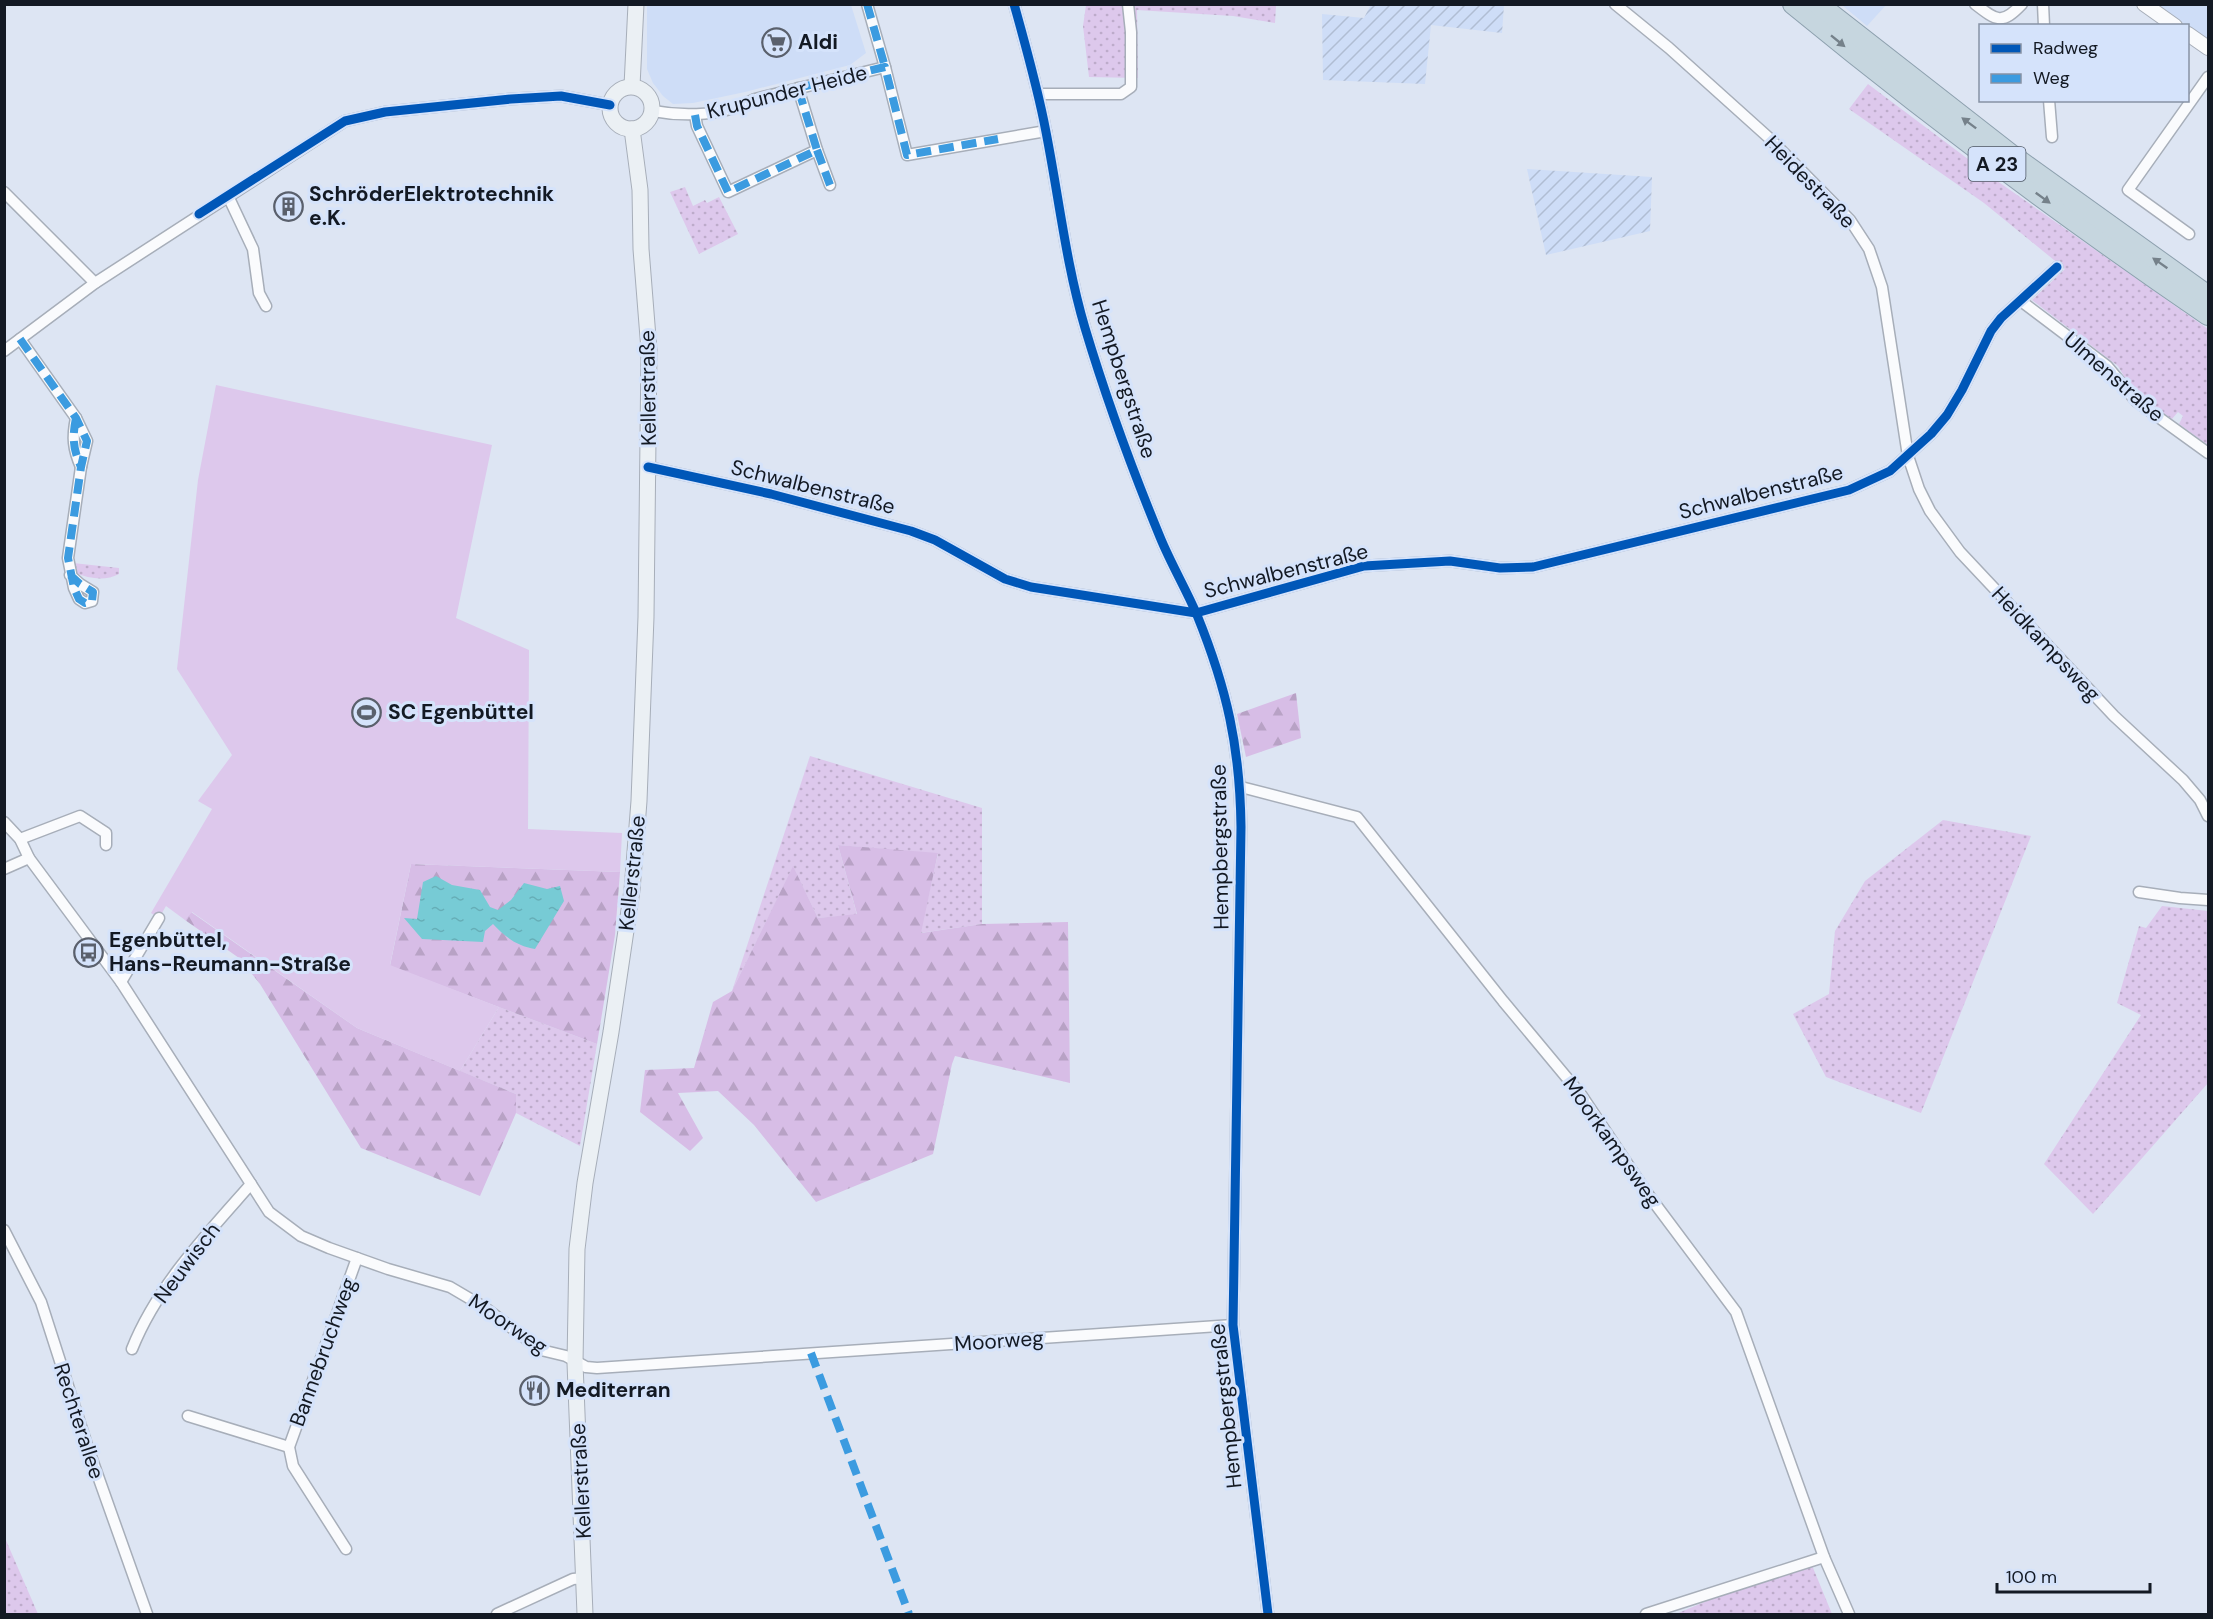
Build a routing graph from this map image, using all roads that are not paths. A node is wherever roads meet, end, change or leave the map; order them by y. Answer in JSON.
{"nodes":[{"id":1,"x":636,"y":4,"type":"edge"},
{"id":2,"x":867,"y":4,"type":"edge"},
{"id":3,"x":1014,"y":4,"type":"edge"},
{"id":4,"x":1128,"y":4,"type":"edge"},
{"id":5,"x":1615,"y":4,"type":"edge"},
{"id":6,"x":1793,"y":4,"type":"edge"},
{"id":7,"x":1818,"y":4,"type":"edge"},
{"id":8,"x":1975,"y":4,"type":"edge"},
{"id":9,"x":2022,"y":4,"type":"edge"},
{"id":10,"x":2043,"y":4,"type":"edge"},
{"id":11,"x":2144,"y":4,"type":"edge"},
{"id":12,"x":2044,"y":24,"type":"edge"},
{"id":13,"x":2172,"y":24,"type":"edge"},
{"id":14,"x":2189,"y":35,"type":"edge"},
{"id":15,"x":2208,"y":48,"type":"edge"},
{"id":16,"x":885,"y":67,"type":"junction"},
{"id":17,"x":2208,"y":77,"type":"edge"},
{"id":18,"x":632,"y":86,"type":"junction"},
{"id":19,"x":798,"y":88,"type":"junction"},
{"id":20,"x":1038,"y":94,"type":"junction"},
{"id":21,"x":2049,"y":102,"type":"edge"},
{"id":22,"x":610,"y":105,"type":"junction"},
{"id":23,"x":653,"y":111,"type":"junction"},
{"id":24,"x":695,"y":115,"type":"junction"},
{"id":25,"x":632,"y":129,"type":"junction"},
{"id":26,"x":1046,"y":131,"type":"junction"},
{"id":27,"x":2052,"y":137,"type":"dead end"},
{"id":28,"x":817,"y":150,"type":"junction"},
{"id":29,"x":830,"y":185,"type":"dead end"},
{"id":30,"x":4,"y":192,"type":"edge"},
{"id":31,"x":228,"y":196,"type":"junction"},
{"id":32,"x":2189,"y":234,"type":"dead end"},
{"id":33,"x":2057,"y":267,"type":"dead end"},
{"id":34,"x":94,"y":282,"type":"junction"},
{"id":35,"x":2208,"y":296,"type":"edge"},
{"id":36,"x":2021,"y":301,"type":"junction"},
{"id":37,"x":266,"y":306,"type":"dead end"},
{"id":38,"x":2208,"y":315,"type":"edge"},
{"id":39,"x":20,"y":339,"type":"junction"},
{"id":40,"x":4,"y":351,"type":"edge"},
{"id":41,"x":2208,"y":453,"type":"edge"},
{"id":42,"x":1908,"y":456,"type":"junction"},
{"id":43,"x":648,"y":467,"type":"junction"},
{"id":44,"x":70,"y":575,"type":"dead end"},
{"id":45,"x":1196,"y":612,"type":"junction"},
{"id":46,"x":1241,"y":787,"type":"junction"},
{"id":47,"x":2208,"y":816,"type":"edge"},
{"id":48,"x":4,"y":822,"type":"edge"},
{"id":49,"x":20,"y":839,"type":"junction"},
{"id":50,"x":106,"y":844,"type":"dead end"},
{"id":51,"x":29,"y":858,"type":"junction"},
{"id":52,"x":4,"y":869,"type":"edge"},
{"id":53,"x":2139,"y":892,"type":"dead end"},
{"id":54,"x":2208,"y":900,"type":"edge"},
{"id":55,"x":159,"y":918,"type":"dead end"},
{"id":56,"x":121,"y":982,"type":"junction"},
{"id":57,"x":250,"y":1184,"type":"junction"},
{"id":58,"x":4,"y":1230,"type":"edge"},
{"id":59,"x":357,"y":1258,"type":"junction"},
{"id":60,"x":1233,"y":1325,"type":"junction"},
{"id":61,"x":132,"y":1348,"type":"dead end"},
{"id":62,"x":575,"y":1363,"type":"junction"},
{"id":63,"x":188,"y":1416,"type":"dead end"},
{"id":64,"x":289,"y":1446,"type":"junction"},
{"id":65,"x":346,"y":1550,"type":"dead end"},
{"id":66,"x":1824,"y":1557,"type":"junction"},
{"id":67,"x":585,"y":1578,"type":"junction"},
{"id":68,"x":147,"y":1614,"type":"edge"},
{"id":69,"x":497,"y":1614,"type":"edge"},
{"id":70,"x":585,"y":1614,"type":"edge"},
{"id":71,"x":1268,"y":1614,"type":"edge"},
{"id":72,"x":1646,"y":1614,"type":"edge"},
{"id":73,"x":1849,"y":1614,"type":"edge"}],
"edges":[{"from":1,"to":18,"type":"main road"},
{"from":2,"to":16,"type":"street","name":"Krupunder Heide"},
{"from":3,"to":20,"type":"street","name":"Hempbergstraße"},
{"from":4,"to":20,"type":"street"},
{"from":5,"to":42,"type":"street","name":"Heidestraße"},
{"from":6,"to":38,"type":"highway","number":"A 23","one_way":true},
{"from":35,"to":7,"type":"highway","number":"A 23","one_way":true},
{"from":8,"to":9,"type":"street"},
{"from":10,"to":12,"type":"street"},
{"from":11,"to":13,"type":"street"},
{"from":14,"to":15,"type":"street"},
{"from":16,"to":19,"type":"street","name":"Krupunder Heide"},
{"from":16,"to":26,"type":"street","name":"Krupunder Heide"},
{"from":17,"to":32,"type":"street"},
{"from":18,"to":22,"type":"main road"},
{"from":18,"to":23,"type":"main road"},
{"from":19,"to":24,"type":"street","name":"Krupunder Heide"},
{"from":19,"to":28,"type":"street"},
{"from":20,"to":26,"type":"street","name":"Hempbergstraße"},
{"from":21,"to":27,"type":"street"},
{"from":22,"to":25,"type":"main road"},
{"from":22,"to":31,"type":"street"},
{"from":23,"to":24,"type":"street","name":"Krupunder Heide"},
{"from":23,"to":25,"type":"main road"},
{"from":24,"to":28,"type":"street"},
{"from":25,"to":43,"type":"main road","name":"Kellerstraße"},
{"from":26,"to":45,"type":"street","name":"Hempbergstraße"},
{"from":28,"to":29,"type":"street"},
{"from":30,"to":34,"type":"street"},
{"from":31,"to":34,"type":"street"},
{"from":31,"to":37,"type":"street"},
{"from":33,"to":36,"type":"street","name":"Schwalbenstraße"},
{"from":34,"to":39,"type":"street"},
{"from":36,"to":41,"type":"street","name":"Ulmenstraße"},
{"from":36,"to":42,"type":"street","name":"Schwalbenstraße"},
{"from":39,"to":40,"type":"street"},
{"from":39,"to":44,"type":"street"},
{"from":42,"to":45,"type":"street","name":"Schwalbenstraße"},
{"from":42,"to":47,"type":"street","name":"Heidkampsweg"},
{"from":43,"to":45,"type":"street","name":"Schwalbenstraße"},
{"from":43,"to":62,"type":"main road","name":"Kellerstraße"},
{"from":45,"to":46,"type":"street","name":"Hempbergstraße"},
{"from":46,"to":60,"type":"street","name":"Hempbergstraße"},
{"from":46,"to":66,"type":"street","name":"Moorkampsweg"},
{"from":48,"to":49,"type":"street","name":"Moorweg"},
{"from":49,"to":50,"type":"street"},
{"from":49,"to":51,"type":"street","name":"Moorweg"},
{"from":51,"to":52,"type":"street"},
{"from":51,"to":56,"type":"street","name":"Moorweg"},
{"from":53,"to":54,"type":"street"},
{"from":55,"to":56,"type":"street"},
{"from":56,"to":57,"type":"street","name":"Moorweg"},
{"from":57,"to":59,"type":"street","name":"Moorweg"},
{"from":57,"to":61,"type":"street","name":"Neuwisch"},
{"from":58,"to":68,"type":"street","name":"Rechterallee"},
{"from":59,"to":62,"type":"street","name":"Moorweg"},
{"from":59,"to":64,"type":"street","name":"Bannebruchweg"},
{"from":60,"to":62,"type":"street","name":"Moorweg"},
{"from":60,"to":71,"type":"street","name":"Hempbergstraße"},
{"from":62,"to":67,"type":"main road","name":"Kellerstraße"},
{"from":63,"to":64,"type":"street","name":"Bannebruchweg"},
{"from":64,"to":65,"type":"street","name":"Bannebruchweg"},
{"from":66,"to":72,"type":"street"},
{"from":66,"to":73,"type":"street","name":"Moorkampsweg"},
{"from":67,"to":69,"type":"street"},
{"from":67,"to":70,"type":"main road","name":"Kellerstraße"}]}
